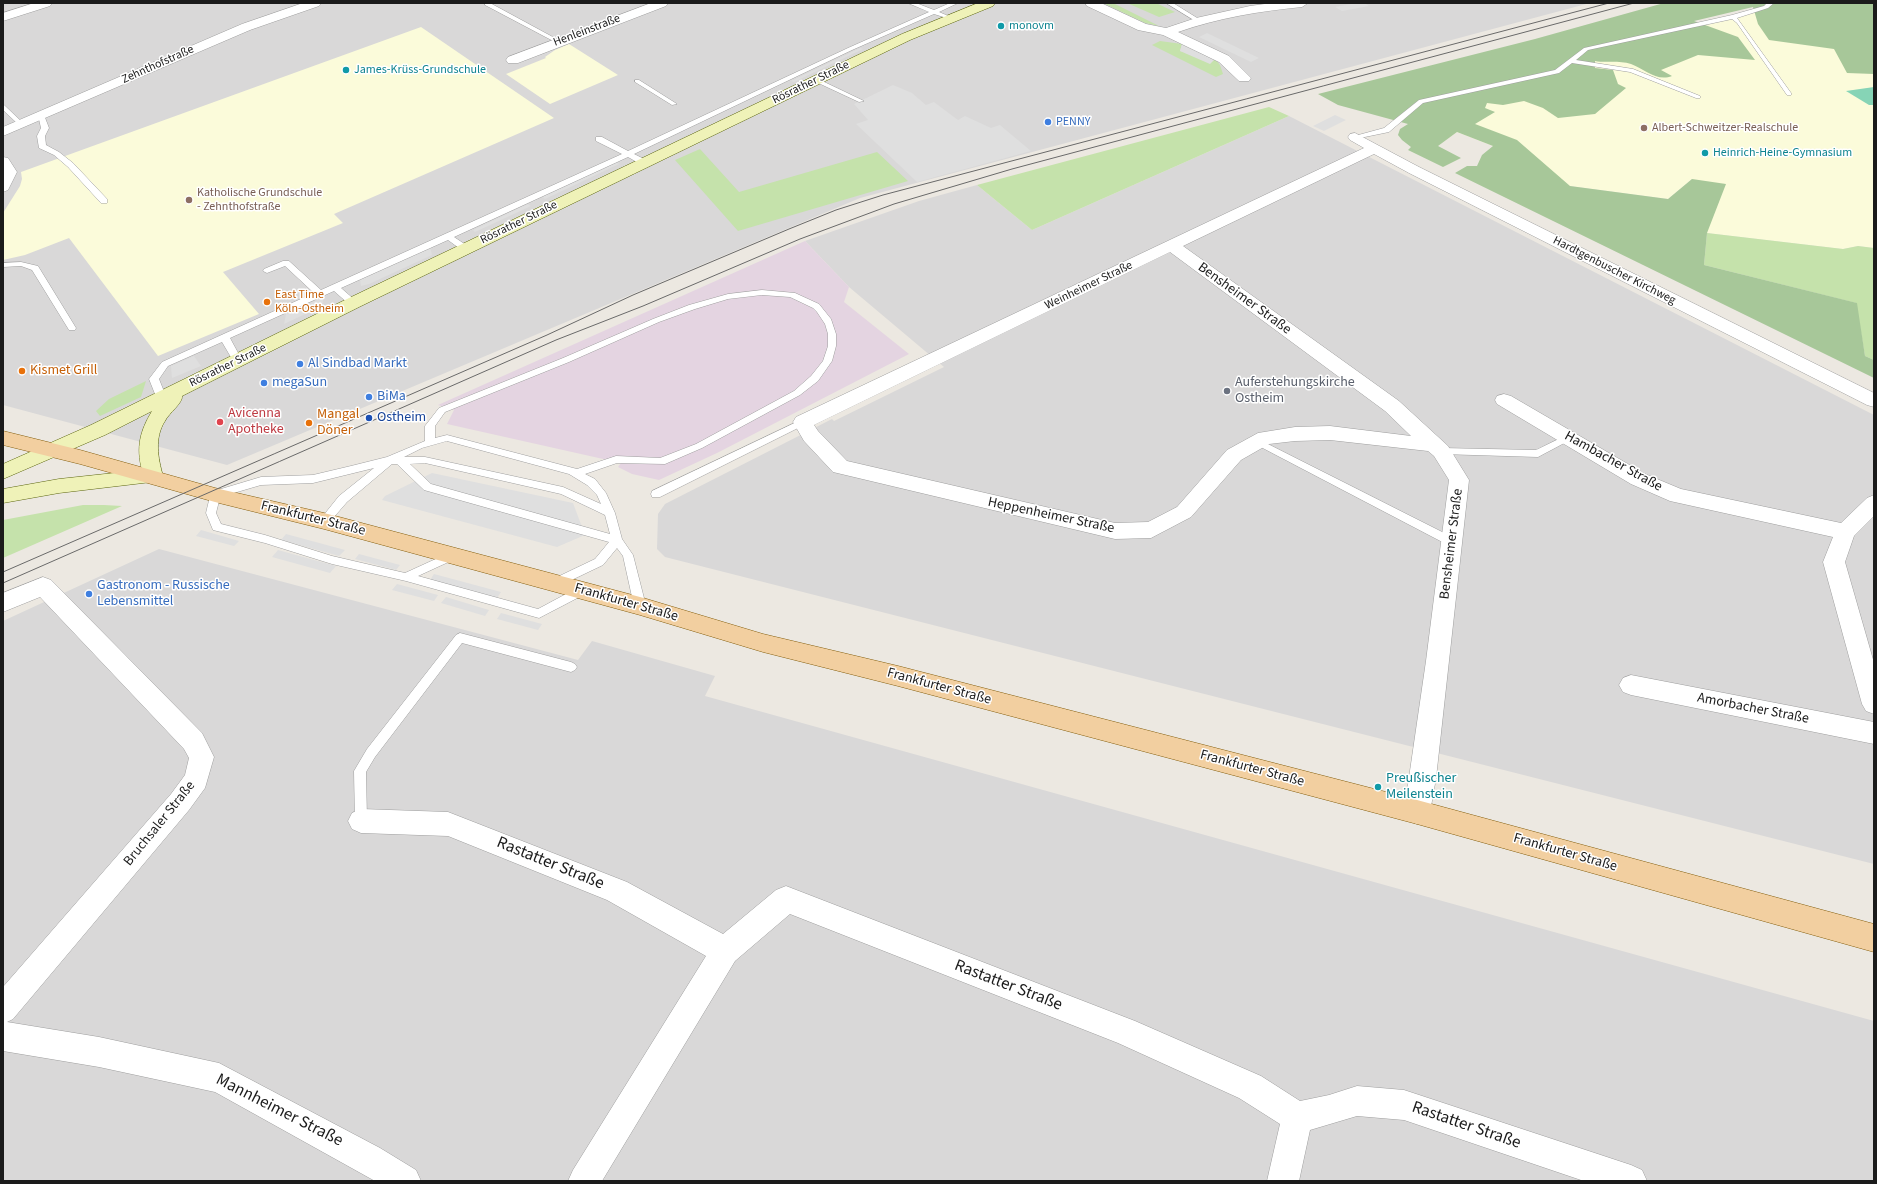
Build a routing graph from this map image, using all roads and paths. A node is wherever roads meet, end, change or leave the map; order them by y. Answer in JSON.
{"nodes":[{"id":1,"x":46,"y":3,"type":"edge"},
{"id":2,"x":315,"y":3,"type":"edge"},
{"id":3,"x":662,"y":3,"type":"edge"},
{"id":4,"x":911,"y":3,"type":"edge"},
{"id":5,"x":955,"y":3,"type":"edge"},
{"id":6,"x":989,"y":3,"type":"edge"},
{"id":7,"x":1091,"y":3,"type":"edge"},
{"id":8,"x":1168,"y":3,"type":"edge"},
{"id":9,"x":1302,"y":3,"type":"edge"},
{"id":10,"x":1771,"y":3,"type":"edge"},
{"id":11,"x":487,"y":4,"type":"edge"},
{"id":12,"x":933,"y":12,"type":"junction"},
{"id":13,"x":3,"y":17,"type":"edge"},
{"id":14,"x":1733,"y":17,"type":"junction"},
{"id":15,"x":951,"y":18,"type":"junction"},
{"id":16,"x":1200,"y":21,"type":"junction"},
{"id":17,"x":1167,"y":32,"type":"junction"},
{"id":18,"x":559,"y":42,"type":"junction"},
{"id":19,"x":513,"y":60,"type":"dead end"},
{"id":20,"x":1570,"y":61,"type":"junction"},
{"id":21,"x":1244,"y":78,"type":"dead end"},
{"id":22,"x":636,"y":80,"type":"dead end"},
{"id":23,"x":816,"y":80,"type":"junction"},
{"id":24,"x":779,"y":84,"type":"junction"},
{"id":25,"x":795,"y":90,"type":"junction"},
{"id":26,"x":761,"y":92,"type":"junction"},
{"id":27,"x":1789,"y":94,"type":"dead end"},
{"id":28,"x":1698,"y":97,"type":"dead end"},
{"id":29,"x":776,"y":99,"type":"junction"},
{"id":30,"x":861,"y":101,"type":"dead end"},
{"id":31,"x":674,"y":104,"type":"dead end"},
{"id":32,"x":3,"y":106,"type":"edge"},
{"id":33,"x":691,"y":114,"type":"dead end"},
{"id":34,"x":41,"y":115,"type":"junction"},
{"id":35,"x":702,"y":120,"type":"junction"},
{"id":36,"x":21,"y":124,"type":"junction"},
{"id":37,"x":717,"y":128,"type":"junction"},
{"id":38,"x":3,"y":132,"type":"edge"},
{"id":39,"x":1355,"y":137,"type":"joint"},
{"id":40,"x":599,"y":139,"type":"dead end"},
{"id":41,"x":1375,"y":148,"type":"junction"},
{"id":42,"x":628,"y":154,"type":"junction"},
{"id":43,"x":3,"y":162,"type":"edge"},
{"id":44,"x":645,"y":163,"type":"junction"},
{"id":45,"x":3,"y":187,"type":"edge"},
{"id":46,"x":104,"y":201,"type":"dead end"},
{"id":47,"x":448,"y":236,"type":"junction"},
{"id":48,"x":1172,"y":246,"type":"junction"},
{"id":49,"x":466,"y":249,"type":"junction"},
{"id":50,"x":3,"y":265,"type":"edge"},
{"id":51,"x":267,"y":271,"type":"dead end"},
{"id":52,"x":336,"y":288,"type":"junction"},
{"id":53,"x":321,"y":295,"type":"junction"},
{"id":54,"x":353,"y":303,"type":"junction"},
{"id":55,"x":72,"y":328,"type":"dead end"},
{"id":56,"x":226,"y":338,"type":"junction"},
{"id":57,"x":238,"y":362,"type":"junction"},
{"id":58,"x":182,"y":389,"type":"junction"},
{"id":59,"x":162,"y":399,"type":"junction"},
{"id":60,"x":1504,"y":400,"type":"dead end"},
{"id":61,"x":1874,"y":401,"type":"edge"},
{"id":62,"x":803,"y":422,"type":"junction"},
{"id":63,"x":3,"y":438,"type":"edge"},
{"id":64,"x":1567,"y":438,"type":"junction"},
{"id":65,"x":1258,"y":442,"type":"junction"},
{"id":66,"x":430,"y":443,"type":"junction"},
{"id":67,"x":1437,"y":448,"type":"junction"},
{"id":68,"x":53,"y":451,"type":"junction"},
{"id":69,"x":395,"y":460,"type":"junction"},
{"id":70,"x":3,"y":472,"type":"edge"},
{"id":71,"x":575,"y":474,"type":"junction"},
{"id":72,"x":153,"y":476,"type":"junction"},
{"id":73,"x":656,"y":494,"type":"dead end"},
{"id":74,"x":215,"y":495,"type":"junction"},
{"id":75,"x":3,"y":496,"type":"edge"},
{"id":76,"x":1874,"y":503,"type":"edge"},
{"id":77,"x":610,"y":513,"type":"junction"},
{"id":78,"x":324,"y":521,"type":"junction"},
{"id":79,"x":1845,"y":532,"type":"junction"},
{"id":80,"x":617,"y":540,"type":"junction"},
{"id":81,"x":1452,"y":542,"type":"junction"},
{"id":82,"x":451,"y":556,"type":"junction"},
{"id":83,"x":406,"y":577,"type":"junction"},
{"id":84,"x":554,"y":583,"type":"junction"},
{"id":85,"x":583,"y":590,"type":"junction"},
{"id":86,"x":3,"y":603,"type":"edge"},
{"id":87,"x":640,"y":606,"type":"junction"},
{"id":88,"x":571,"y":668,"type":"dead end"},
{"id":89,"x":1631,"y":685,"type":"dead end"},
{"id":90,"x":1874,"y":704,"type":"edge"},
{"id":91,"x":1874,"y":733,"type":"edge"},
{"id":92,"x":1417,"y":812,"type":"junction"},
{"id":93,"x":361,"y":821,"type":"joint"},
{"id":94,"x":1874,"y":938,"type":"edge"},
{"id":95,"x":725,"y":951,"type":"junction"},
{"id":96,"x":3,"y":1009,"type":"edge"},
{"id":97,"x":3,"y":1036,"type":"edge"},
{"id":98,"x":1297,"y":1117,"type":"junction"},
{"id":99,"x":405,"y":1181,"type":"edge"},
{"id":100,"x":584,"y":1181,"type":"edge"},
{"id":101,"x":1283,"y":1181,"type":"edge"},
{"id":102,"x":1631,"y":1181,"type":"edge"}],
"edges":[{"from":1,"to":13,"type":"street"},
{"from":2,"to":34,"type":"street","name":"Zehnthofstraße"},
{"from":3,"to":18,"type":"street","name":"Henleinstraße"},
{"from":4,"to":12,"type":"lane"},
{"from":5,"to":12,"type":"lane"},
{"from":6,"to":15,"type":"main road","name":"Rösrather Straße"},
{"from":7,"to":17,"type":"street"},
{"from":8,"to":16,"type":"lane"},
{"from":9,"to":16,"type":"street"},
{"from":10,"to":14,"type":"lane"},
{"from":11,"to":18,"type":"lane"},
{"from":12,"to":15,"type":"lane"},
{"from":12,"to":24,"type":"lane"},
{"from":14,"to":20,"type":"lane"},
{"from":14,"to":27,"type":"lane"},
{"from":15,"to":23,"type":"main road","name":"Rösrather Straße"},
{"from":16,"to":17,"type":"street"},
{"from":17,"to":21,"type":"street"},
{"from":18,"to":19,"type":"street","name":"Henleinstraße"},
{"from":20,"to":28,"type":"lane"},
{"from":20,"to":39,"type":"lane"},
{"from":22,"to":31,"type":"lane"},
{"from":23,"to":25,"type":"main road","name":"Rösrather Straße"},
{"from":23,"to":30,"type":"lane"},
{"from":24,"to":25,"type":"lane"},
{"from":24,"to":26,"type":"lane"},
{"from":25,"to":29,"type":"main road","name":"Rösrather Straße"},
{"from":26,"to":29,"type":"lane"},
{"from":26,"to":35,"type":"lane"},
{"from":29,"to":37,"type":"main road","name":"Rösrather Straße"},
{"from":32,"to":36,"type":"lane"},
{"from":33,"to":35,"type":"lane"},
{"from":34,"to":36,"type":"street","name":"Zehnthofstraße"},
{"from":34,"to":46,"type":"lane"},
{"from":35,"to":37,"type":"lane"},
{"from":35,"to":42,"type":"lane"},
{"from":36,"to":38,"type":"street","name":"Zehnthofstraße"},
{"from":37,"to":44,"type":"main road","name":"Rösrather Straße"},
{"from":39,"to":41,"type":"street","name":"Hardtgenbuscher Kirchweg"},
{"from":40,"to":42,"type":"lane"},
{"from":41,"to":48,"type":"street","name":"Weinheimer Straße"},
{"from":41,"to":61,"type":"street","name":"Hardtgenbuscher Kirchweg"},
{"from":42,"to":44,"type":"lane"},
{"from":42,"to":47,"type":"lane"},
{"from":43,"to":45,"type":"street"},
{"from":44,"to":49,"type":"main road","name":"Rösrather Straße"},
{"from":47,"to":49,"type":"lane"},
{"from":47,"to":52,"type":"lane"},
{"from":48,"to":62,"type":"street","name":"Weinheimer Straße"},
{"from":48,"to":67,"type":"street","name":"Bensheimer Straße"},
{"from":49,"to":54,"type":"main road","name":"Rösrather Straße"},
{"from":50,"to":55,"type":"lane"},
{"from":51,"to":53,"type":"lane"},
{"from":52,"to":53,"type":"lane"},
{"from":52,"to":54,"type":"lane"},
{"from":53,"to":56,"type":"lane"},
{"from":54,"to":57,"type":"main road","name":"Rösrather Straße"},
{"from":56,"to":57,"type":"lane"},
{"from":56,"to":59,"type":"lane"},
{"from":57,"to":58,"type":"main road","name":"Rösrather Straße"},
{"from":58,"to":59,"type":"main road","name":"Rösrather Straße"},
{"from":58,"to":72,"type":"main road"},
{"from":59,"to":68,"type":"main road","name":"Rösrather Straße"},
{"from":60,"to":64,"type":"street","name":"Hambacher Straße"},
{"from":62,"to":65,"type":"street","name":"Heppenheimer Straße"},
{"from":62,"to":73,"type":"lane"},
{"from":63,"to":68,"type":"main road","name":"Frankfurter Straße"},
{"from":64,"to":67,"type":"lane"},
{"from":64,"to":79,"type":"street","name":"Hambacher Straße"},
{"from":65,"to":67,"type":"street","name":"Heppenheimer Straße"},
{"from":65,"to":81,"type":"lane"},
{"from":66,"to":69,"type":"lane"},
{"from":66,"to":71,"type":"lane"},
{"from":66,"to":71,"type":"lane"},
{"from":67,"to":81,"type":"street","name":"Bensheimer Straße"},
{"from":68,"to":70,"type":"main road","name":"Rösrather Straße"},
{"from":68,"to":72,"type":"main road","name":"Frankfurter Straße"},
{"from":69,"to":74,"type":"lane"},
{"from":69,"to":77,"type":"lane"},
{"from":69,"to":78,"type":"lane"},
{"from":69,"to":80,"type":"lane"},
{"from":71,"to":77,"type":"lane"},
{"from":72,"to":74,"type":"main road","name":"Frankfurter Straße"},
{"from":72,"to":75,"type":"main road"},
{"from":74,"to":78,"type":"main road","name":"Frankfurter Straße"},
{"from":74,"to":83,"type":"lane"},
{"from":76,"to":79,"type":"street"},
{"from":77,"to":80,"type":"lane"},
{"from":78,"to":82,"type":"main road","name":"Frankfurter Straße"},
{"from":79,"to":90,"type":"street"},
{"from":80,"to":84,"type":"lane"},
{"from":80,"to":87,"type":"lane"},
{"from":81,"to":92,"type":"street","name":"Bensheimer Straße"},
{"from":82,"to":83,"type":"lane"},
{"from":82,"to":84,"type":"main road","name":"Frankfurter Straße"},
{"from":83,"to":85,"type":"lane"},
{"from":84,"to":85,"type":"main road","name":"Frankfurter Straße"},
{"from":85,"to":87,"type":"main road","name":"Frankfurter Straße"},
{"from":86,"to":96,"type":"street","name":"Bruchsaler Straße"},
{"from":87,"to":92,"type":"main road","name":"Frankfurter Straße"},
{"from":88,"to":93,"type":"lane"},
{"from":89,"to":91,"type":"street","name":"Amorbacher Straße"},
{"from":92,"to":94,"type":"main road","name":"Frankfurter Straße"},
{"from":93,"to":95,"type":"street","name":"Rastatter Straße"},
{"from":95,"to":98,"type":"street","name":"Rastatter Straße"},
{"from":95,"to":100,"type":"street","name":"Rastatter Straße"},
{"from":97,"to":99,"type":"street","name":"Mannheimer Straße"},
{"from":98,"to":101,"type":"street"},
{"from":98,"to":102,"type":"street","name":"Rastatter Straße"}]}
